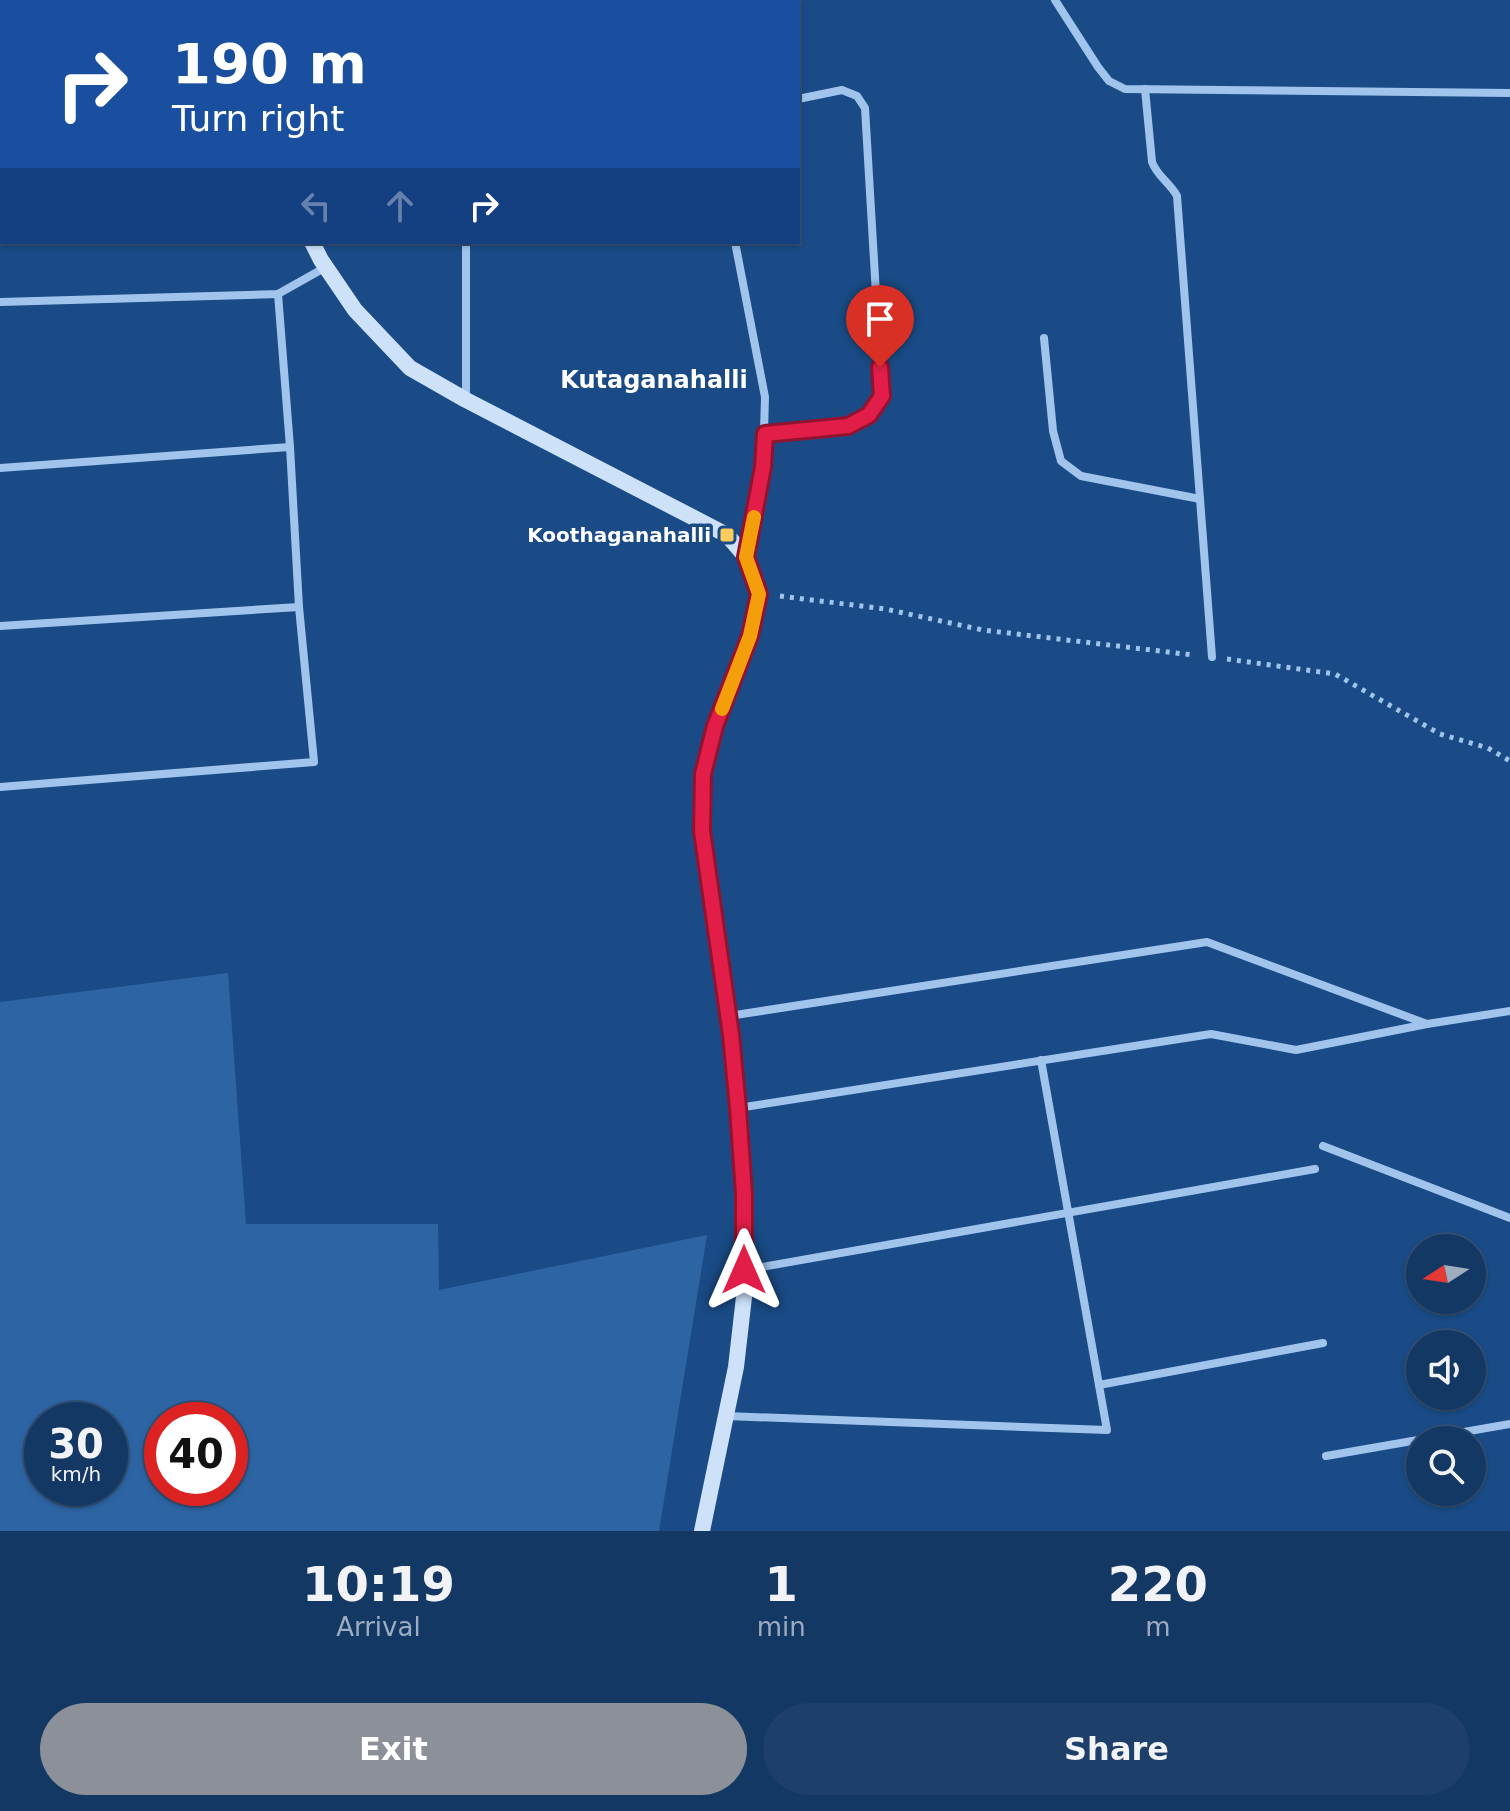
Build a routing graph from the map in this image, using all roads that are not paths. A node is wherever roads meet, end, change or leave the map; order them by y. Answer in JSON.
{"nodes":[{"id":1,"x":1055,"y":0,"type":"edge"},
{"id":2,"x":1145,"y":89,"type":"junction"},
{"id":3,"x":1510,"y":93,"type":"edge"},
{"id":4,"x":800,"y":99,"type":"edge"},
{"id":5,"x":313,"y":244,"type":"edge"},
{"id":6,"x":466,"y":244,"type":"edge"},
{"id":7,"x":735,"y":244,"type":"edge"},
{"id":8,"x":326,"y":267,"type":"junction"},
{"id":9,"x":278,"y":294,"type":"junction"},
{"id":10,"x":0,"y":302,"type":"edge"},
{"id":11,"x":1044,"y":338,"type":"dead end"},
{"id":12,"x":466,"y":400,"type":"junction"},
{"id":13,"x":765,"y":434,"type":"junction"},
{"id":14,"x":290,"y":447,"type":"junction"},
{"id":15,"x":0,"y":468,"type":"edge"},
{"id":16,"x":1200,"y":499,"type":"junction"},
{"id":17,"x":746,"y":557,"type":"junction"},
{"id":18,"x":299,"y":607,"type":"junction"},
{"id":19,"x":0,"y":626,"type":"edge"},
{"id":20,"x":1212,"y":657,"type":"road end"},
{"id":21,"x":0,"y":787,"type":"edge"},
{"id":22,"x":1510,"y":1011,"type":"edge"},
{"id":23,"x":728,"y":1016,"type":"junction"},
{"id":24,"x":1427,"y":1024,"type":"junction"},
{"id":25,"x":1041,"y":1060,"type":"junction"},
{"id":26,"x":738,"y":1108,"type":"junction"},
{"id":27,"x":1323,"y":1146,"type":"dead end"},
{"id":28,"x":1315,"y":1169,"type":"dead end"},
{"id":29,"x":1068,"y":1212,"type":"junction"},
{"id":30,"x":1510,"y":1218,"type":"edge"},
{"id":31,"x":744,"y":1270,"type":"junction"},
{"id":32,"x":1323,"y":1343,"type":"dead end"},
{"id":33,"x":1099,"y":1385,"type":"junction"},
{"id":34,"x":725,"y":1416,"type":"junction"},
{"id":35,"x":1510,"y":1424,"type":"edge"},
{"id":36,"x":1326,"y":1456,"type":"dead end"},
{"id":37,"x":702,"y":1531,"type":"edge"}],
"edges":[{"from":1,"to":2,"type":"street"},
{"from":2,"to":3,"type":"street"},
{"from":2,"to":16,"type":"street"},
{"from":4,"to":13,"type":"street"},
{"from":5,"to":8,"type":"street"},
{"from":6,"to":12,"type":"street"},
{"from":7,"to":13,"type":"street"},
{"from":8,"to":9,"type":"street"},
{"from":8,"to":12,"type":"street"},
{"from":9,"to":10,"type":"street"},
{"from":9,"to":14,"type":"street"},
{"from":11,"to":16,"type":"street"},
{"from":12,"to":17,"type":"street"},
{"from":13,"to":17,"type":"street"},
{"from":14,"to":15,"type":"street"},
{"from":14,"to":18,"type":"street"},
{"from":16,"to":20,"type":"street"},
{"from":17,"to":23,"type":"street"},
{"from":18,"to":19,"type":"street"},
{"from":18,"to":21,"type":"street"},
{"from":22,"to":24,"type":"street"},
{"from":23,"to":24,"type":"street"},
{"from":23,"to":26,"type":"street"},
{"from":24,"to":25,"type":"street"},
{"from":25,"to":26,"type":"street"},
{"from":25,"to":29,"type":"street"},
{"from":26,"to":31,"type":"street"},
{"from":27,"to":30,"type":"street"},
{"from":28,"to":29,"type":"street"},
{"from":29,"to":31,"type":"street"},
{"from":29,"to":33,"type":"street"},
{"from":31,"to":34,"type":"street"},
{"from":32,"to":33,"type":"street"},
{"from":33,"to":34,"type":"street"},
{"from":34,"to":37,"type":"street"},
{"from":35,"to":36,"type":"street"}]}
